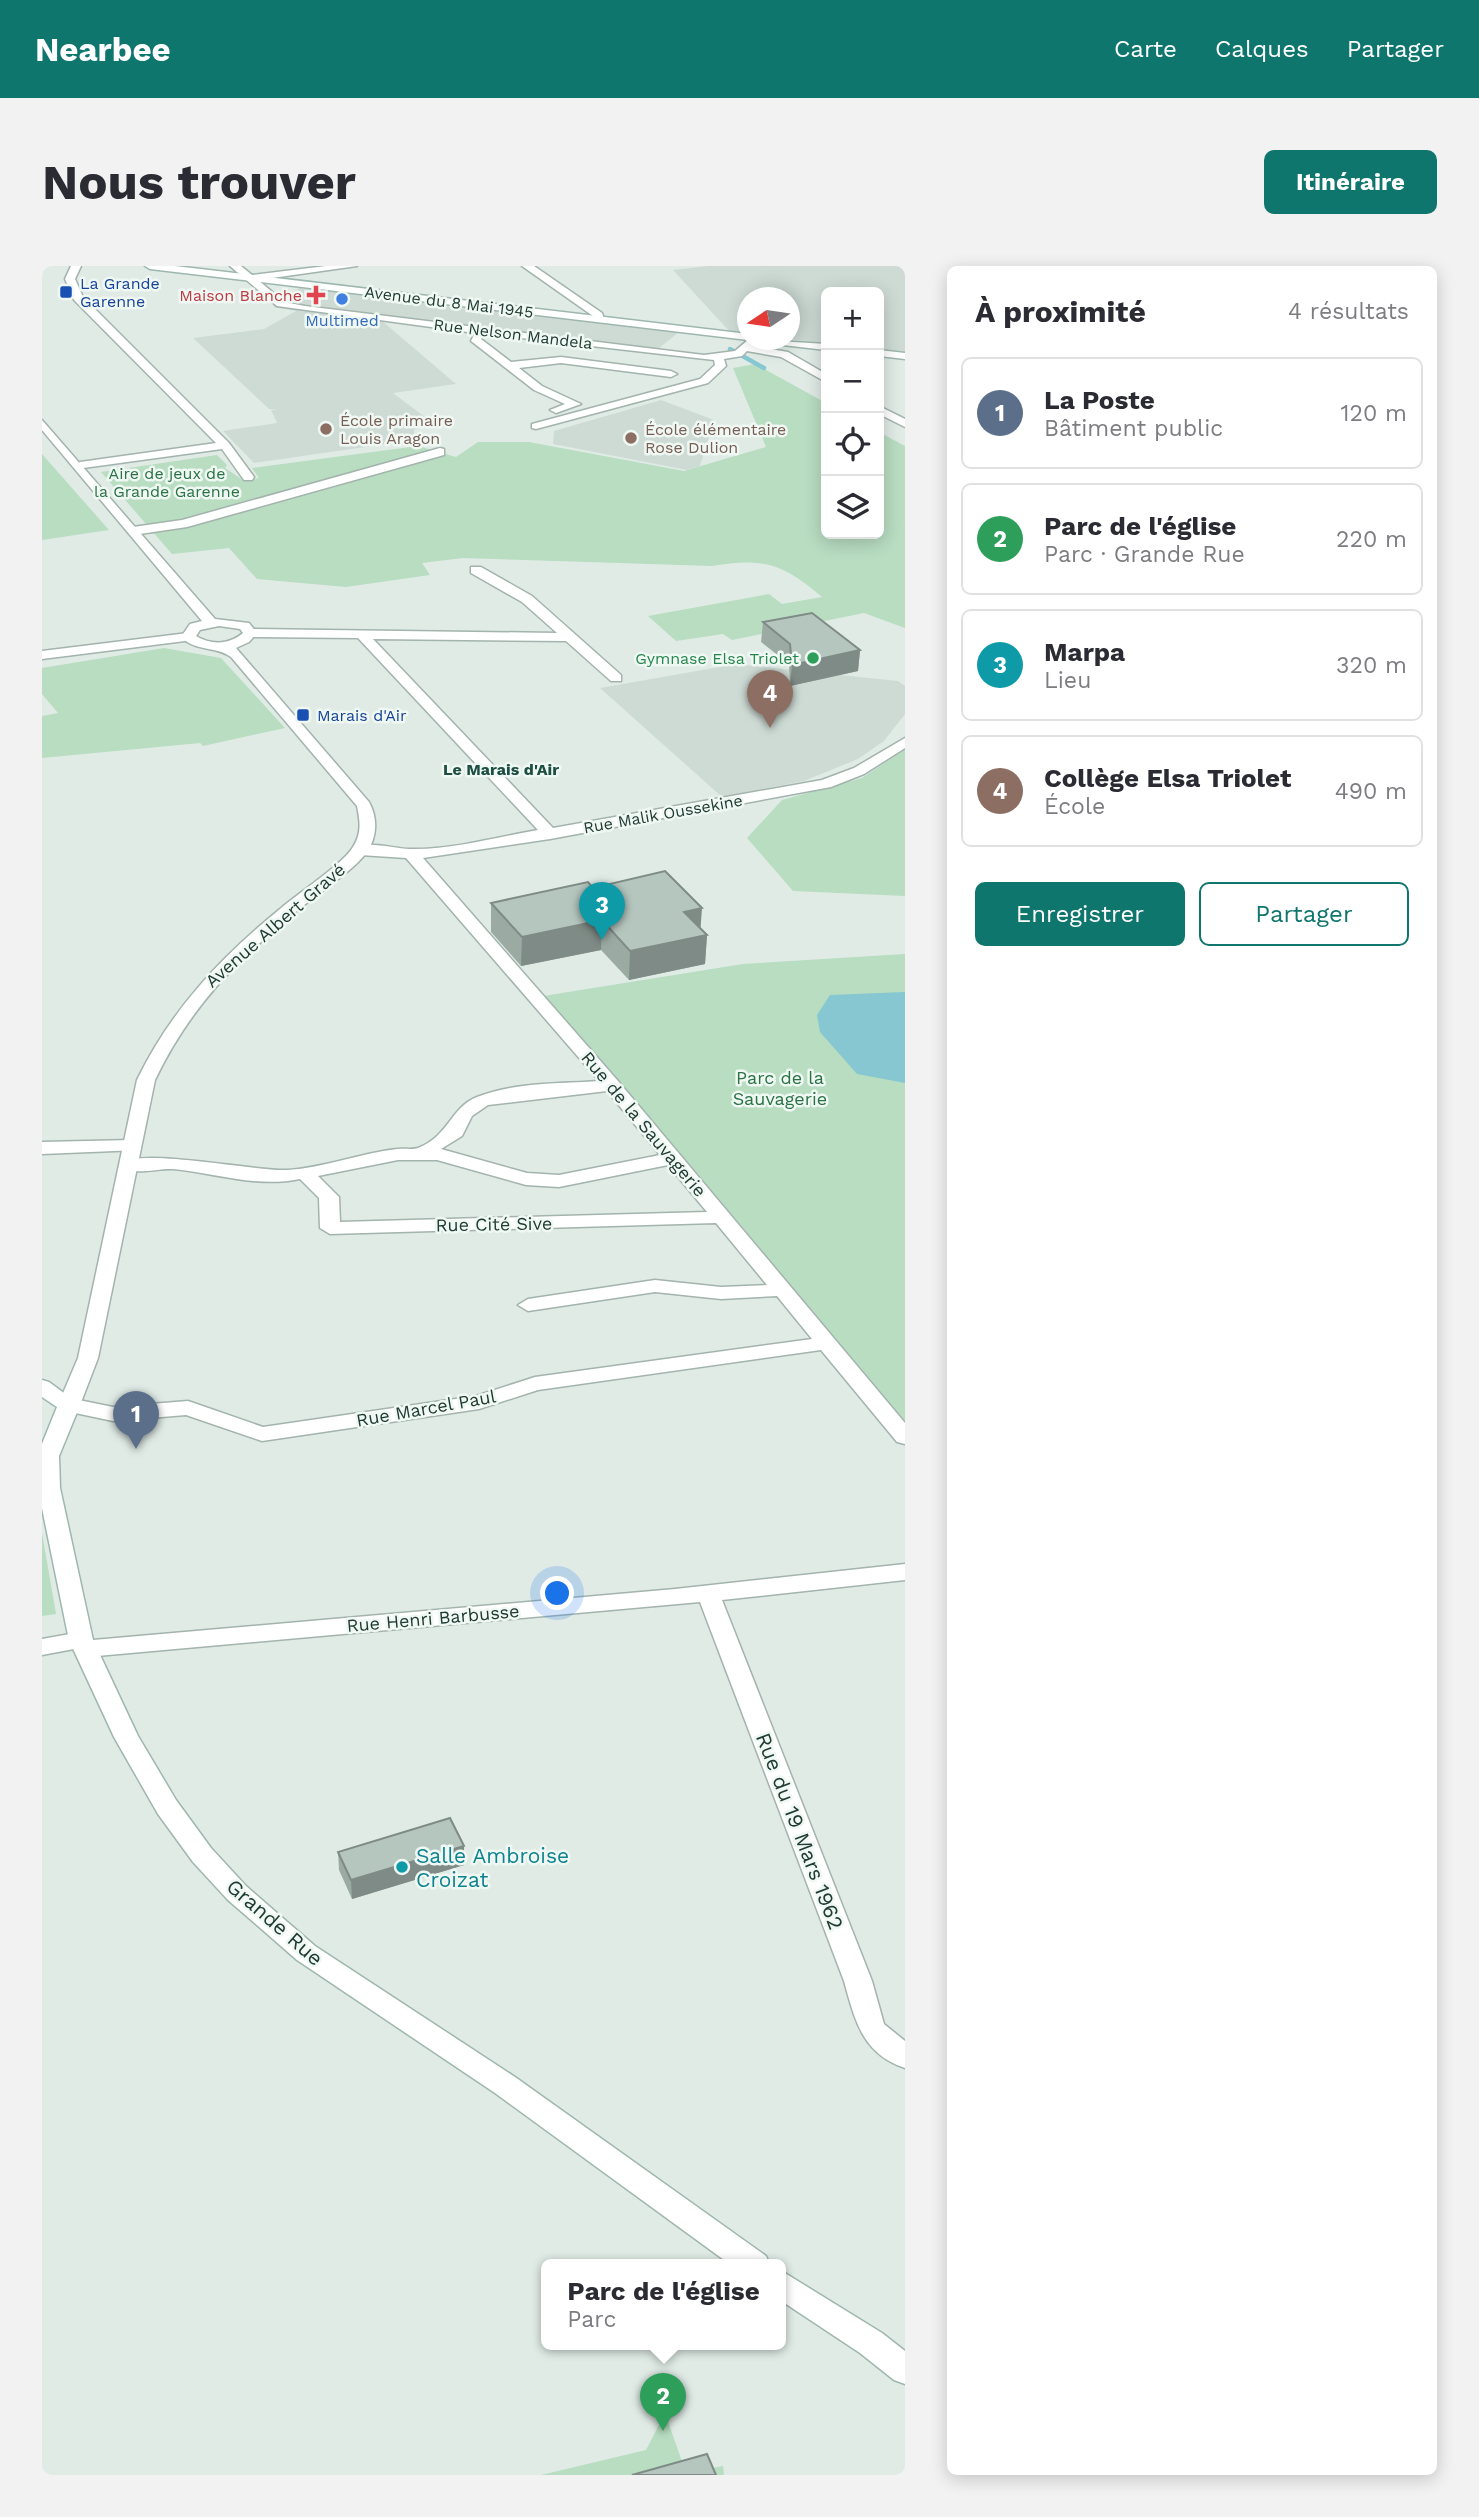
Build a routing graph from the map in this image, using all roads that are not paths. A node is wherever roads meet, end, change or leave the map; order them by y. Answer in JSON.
{"nodes":[{"id":1,"x":76,"y":266,"type":"edge"},
{"id":2,"x":150,"y":266,"type":"edge"},
{"id":3,"x":235,"y":266,"type":"edge"},
{"id":4,"x":352,"y":266,"type":"edge"},
{"id":5,"x":527,"y":266,"type":"edge"},
{"id":6,"x":248,"y":278,"type":"junction"},
{"id":7,"x":298,"y":284,"type":"junction"},
{"id":8,"x":269,"y":295,"type":"junction"},
{"id":9,"x":599,"y":319,"type":"junction"},
{"id":10,"x":483,"y":330,"type":"junction"},
{"id":11,"x":737,"y":340,"type":"edge"},
{"id":12,"x":800,"y":343,"type":"edge"},
{"id":13,"x":821,"y":346,"type":"edge"},
{"id":14,"x":742,"y":350,"type":"edge"},
{"id":15,"x":773,"y":350,"type":"edge"},
{"id":16,"x":884,"y":354,"type":"edge"},
{"id":17,"x":905,"y":356,"type":"edge"},
{"id":18,"x":718,"y":357,"type":"junction"},
{"id":19,"x":511,"y":365,"type":"junction"},
{"id":20,"x":671,"y":374,"type":"dead end"},
{"id":21,"x":821,"y":376,"type":"edge"},
{"id":22,"x":884,"y":412,"type":"edge"},
{"id":23,"x":542,"y":414,"type":"dead end"},
{"id":24,"x":42,"y":423,"type":"edge"},
{"id":25,"x":905,"y":424,"type":"edge"},
{"id":26,"x":536,"y":426,"type":"dead end"},
{"id":27,"x":225,"y":445,"type":"junction"},
{"id":28,"x":440,"y":452,"type":"dead end"},
{"id":29,"x":80,"y":466,"type":"junction"},
{"id":30,"x":247,"y":478,"type":"dead end"},
{"id":31,"x":133,"y":531,"type":"junction"},
{"id":32,"x":476,"y":570,"type":"dead end"},
{"id":33,"x":210,"y":622,"type":"junction"},
{"id":34,"x":250,"y":633,"type":"junction"},
{"id":35,"x":362,"y":635,"type":"junction"},
{"id":36,"x":188,"y":637,"type":"junction"},
{"id":37,"x":569,"y":637,"type":"junction"},
{"id":38,"x":225,"y":646,"type":"junction"},
{"id":39,"x":42,"y":655,"type":"edge"},
{"id":40,"x":616,"y":678,"type":"dead end"},
{"id":41,"x":905,"y":742,"type":"edge"},
{"id":42,"x":550,"y":834,"type":"junction"},
{"id":43,"x":360,"y":850,"type":"junction"},
{"id":44,"x":411,"y":854,"type":"junction"},
{"id":45,"x":612,"y":1085,"type":"junction"},
{"id":46,"x":42,"y":1148,"type":"edge"},
{"id":47,"x":421,"y":1154,"type":"junction"},
{"id":48,"x":130,"y":1156,"type":"junction"},
{"id":49,"x":673,"y":1158,"type":"junction"},
{"id":50,"x":305,"y":1174,"type":"junction"},
{"id":51,"x":722,"y":1217,"type":"junction"},
{"id":52,"x":783,"y":1290,"type":"junction"},
{"id":53,"x":528,"y":1305,"type":"dead end"},
{"id":54,"x":826,"y":1343,"type":"junction"},
{"id":55,"x":42,"y":1387,"type":"edge"},
{"id":56,"x":69,"y":1405,"type":"junction"},
{"id":57,"x":905,"y":1437,"type":"edge"},
{"id":58,"x":45,"y":1456,"type":"edge"},
{"id":59,"x":905,"y":1572,"type":"edge"},
{"id":60,"x":708,"y":1593,"type":"junction"},
{"id":61,"x":83,"y":1645,"type":"junction"},
{"id":62,"x":42,"y":1647,"type":"edge"},
{"id":63,"x":905,"y":2057,"type":"edge"},
{"id":64,"x":747,"y":2259,"type":"edge"},
{"id":65,"x":786,"y":2287,"type":"edge"},
{"id":66,"x":905,"y":2370,"type":"edge"}],
"edges":[{"from":1,"to":27,"type":"street"},
{"from":2,"to":6,"type":"street","name":"Avenue du 8 Mai 1945"},
{"from":3,"to":6,"type":"street","name":"Rue Nelson Mandela"},
{"from":4,"to":6,"type":"street"},
{"from":5,"to":9,"type":"street"},
{"from":6,"to":7,"type":"street","name":"Avenue du 8 Mai 1945"},
{"from":6,"to":8,"type":"street","name":"Rue Nelson Mandela"},
{"from":7,"to":8,"type":"street"},
{"from":7,"to":9,"type":"street","name":"Avenue du 8 Mai 1945"},
{"from":8,"to":10,"type":"street","name":"Rue Nelson Mandela"},
{"from":9,"to":11,"type":"street","name":"Avenue du 8 Mai 1945"},
{"from":10,"to":18,"type":"street","name":"Rue Nelson Mandela"},
{"from":10,"to":19,"type":"street"},
{"from":12,"to":13,"type":"street"},
{"from":14,"to":18,"type":"street","name":"Rue Nelson Mandela"},
{"from":15,"to":21,"type":"street","name":"Avenue du 8 Mai 1945"},
{"from":16,"to":17,"type":"street"},
{"from":18,"to":26,"type":"street"},
{"from":19,"to":20,"type":"street"},
{"from":19,"to":23,"type":"street"},
{"from":22,"to":25,"type":"street"},
{"from":24,"to":29,"type":"street"},
{"from":27,"to":29,"type":"street"},
{"from":27,"to":30,"type":"street"},
{"from":28,"to":31,"type":"street"},
{"from":29,"to":31,"type":"street"},
{"from":31,"to":33,"type":"street"},
{"from":32,"to":37,"type":"street"},
{"from":33,"to":34,"type":"street"},
{"from":33,"to":36,"type":"street"},
{"from":34,"to":35,"type":"street"},
{"from":34,"to":38,"type":"street"},
{"from":35,"to":37,"type":"street"},
{"from":35,"to":42,"type":"street"},
{"from":36,"to":38,"type":"street"},
{"from":36,"to":39,"type":"street"},
{"from":37,"to":40,"type":"street"},
{"from":38,"to":43,"type":"street","name":"Avenue Albert Gravé"},
{"from":41,"to":42,"type":"street","name":"Rue Malik Oussekine"},
{"from":42,"to":44,"type":"street","name":"Rue Malik Oussekine"},
{"from":43,"to":44,"type":"street"},
{"from":43,"to":48,"type":"street","name":"Avenue Albert Gravé"},
{"from":44,"to":45,"type":"street","name":"Rue de la Sauvagerie"},
{"from":45,"to":47,"type":"street"},
{"from":45,"to":49,"type":"street","name":"Rue de la Sauvagerie"},
{"from":46,"to":48,"type":"street"},
{"from":47,"to":49,"type":"street"},
{"from":47,"to":50,"type":"street"},
{"from":48,"to":50,"type":"street"},
{"from":48,"to":56,"type":"street","name":"Avenue Albert Gravé"},
{"from":49,"to":51,"type":"street","name":"Rue de la Sauvagerie"},
{"from":50,"to":51,"type":"street","name":"Rue Cité Sive"},
{"from":51,"to":52,"type":"street","name":"Rue de la Sauvagerie"},
{"from":52,"to":53,"type":"street"},
{"from":52,"to":54,"type":"street","name":"Rue de la Sauvagerie"},
{"from":54,"to":56,"type":"street","name":"Rue Marcel Paul"},
{"from":54,"to":57,"type":"street","name":"Rue de la Sauvagerie"},
{"from":55,"to":56,"type":"street"},
{"from":56,"to":58,"type":"street","name":"Grande Rue"},
{"from":58,"to":61,"type":"street","name":"Grande Rue"},
{"from":59,"to":60,"type":"street","name":"Rue Henri Barbusse"},
{"from":60,"to":61,"type":"street","name":"Rue Henri Barbusse"},
{"from":60,"to":63,"type":"street","name":"Rue du 19 Mars 1962"},
{"from":61,"to":62,"type":"street","name":"Rue Henri Barbusse"},
{"from":61,"to":64,"type":"street","name":"Grande Rue"},
{"from":65,"to":66,"type":"street"}]}
